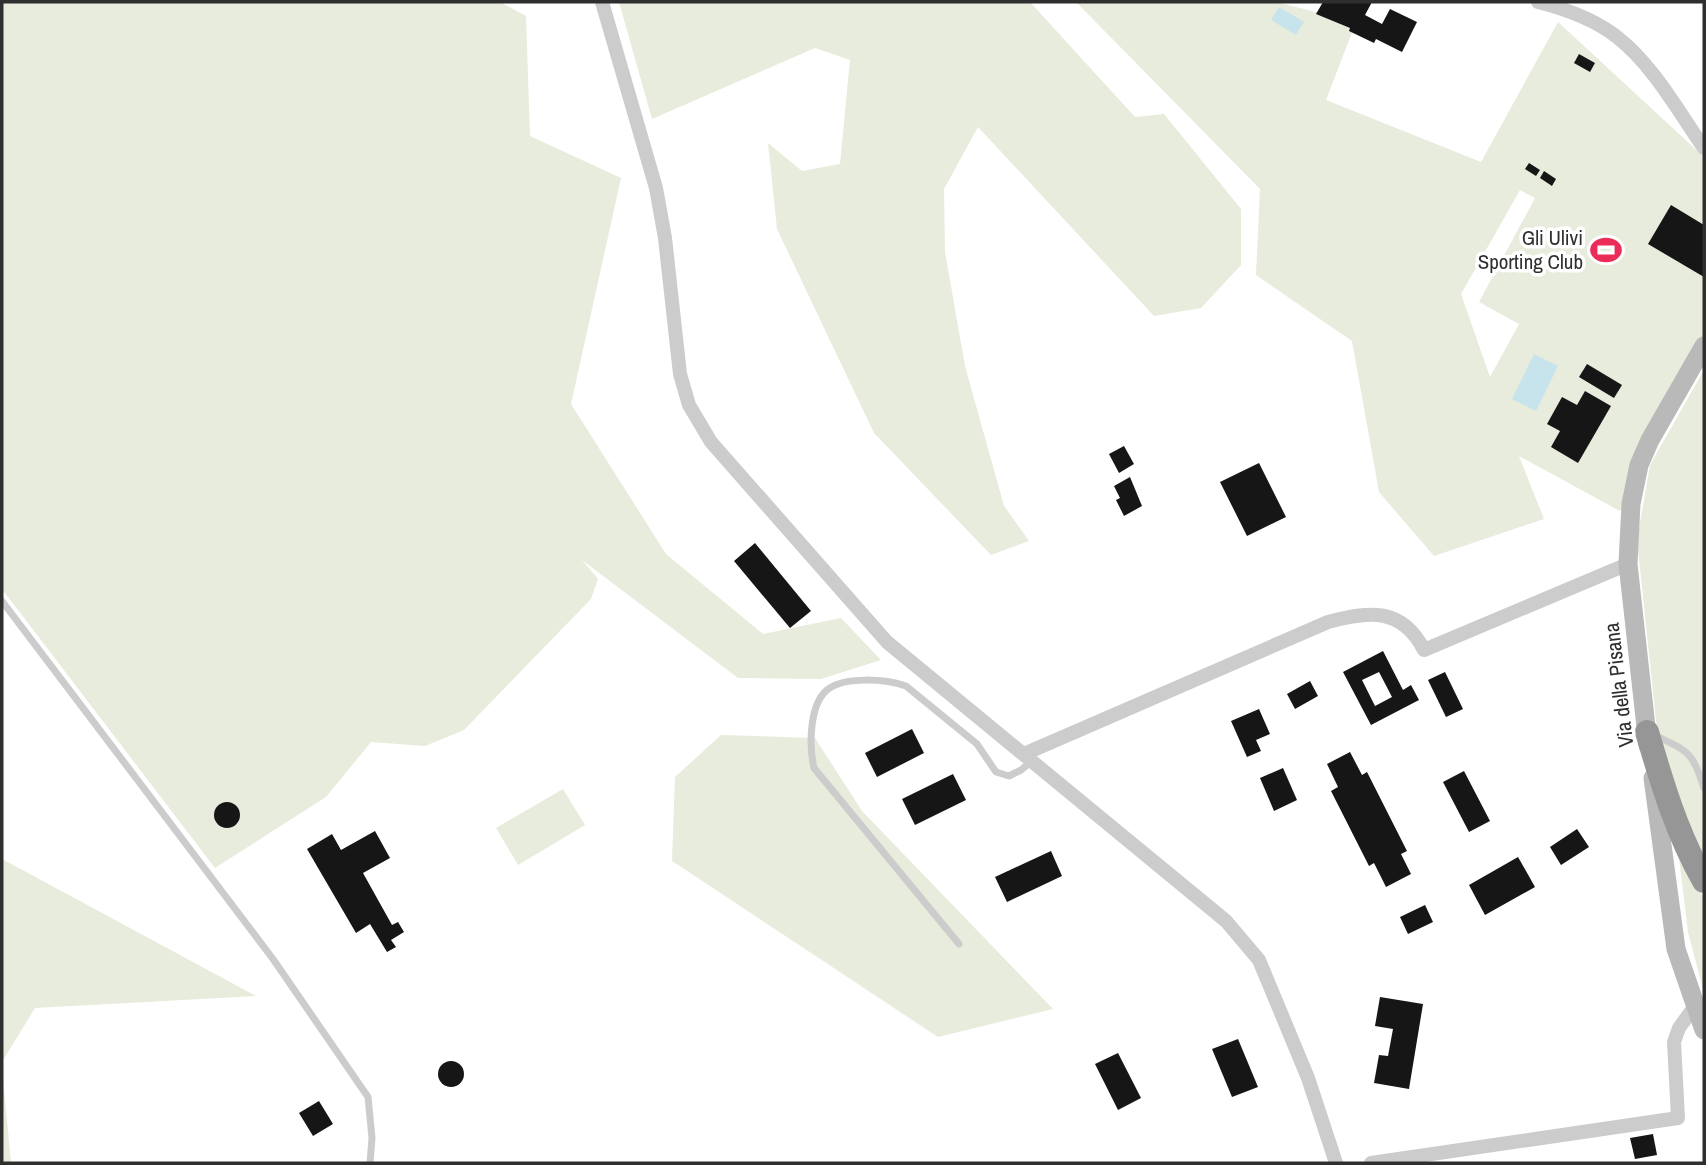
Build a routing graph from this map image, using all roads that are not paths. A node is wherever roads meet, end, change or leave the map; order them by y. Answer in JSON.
{"nodes":[{"id":1,"x":602,"y":2,"type":"edge"},
{"id":2,"x":1538,"y":2,"type":"edge"},
{"id":3,"x":1704,"y":148,"type":"edge"},
{"id":4,"x":1704,"y":346,"type":"edge"},
{"id":5,"x":1628,"y":564,"type":"junction"},
{"id":6,"x":2,"y":601,"type":"edge"},
{"id":7,"x":1647,"y":732,"type":"junction"},
{"id":8,"x":1028,"y":758,"type":"junction"},
{"id":9,"x":1704,"y":788,"type":"edge"},
{"id":10,"x":1704,"y":881,"type":"edge"},
{"id":11,"x":959,"y":944,"type":"dead end"},
{"id":12,"x":1695,"y":1006,"type":"junction"},
{"id":13,"x":1704,"y":1030,"type":"edge"},
{"id":14,"x":370,"y":1163,"type":"edge"},
{"id":15,"x":1336,"y":1163,"type":"edge"},
{"id":16,"x":1371,"y":1163,"type":"edge"}],
"edges":[{"from":1,"to":8,"type":"street"},
{"from":2,"to":3,"type":"street"},
{"from":4,"to":5,"type":"main road","name":"Via della Pisana"},
{"from":5,"to":7,"type":"main road","name":"Via della Pisana"},
{"from":5,"to":8,"type":"street"},
{"from":6,"to":14,"type":"lane"},
{"from":7,"to":9,"type":"lane"},
{"from":7,"to":10,"type":"highway"},
{"from":7,"to":12,"type":"main road","name":"Via della Pisana"},
{"from":8,"to":11,"type":"lane"},
{"from":8,"to":15,"type":"street"},
{"from":12,"to":13,"type":"main road","name":"Via della Pisana"},
{"from":12,"to":16,"type":"street"}]}
